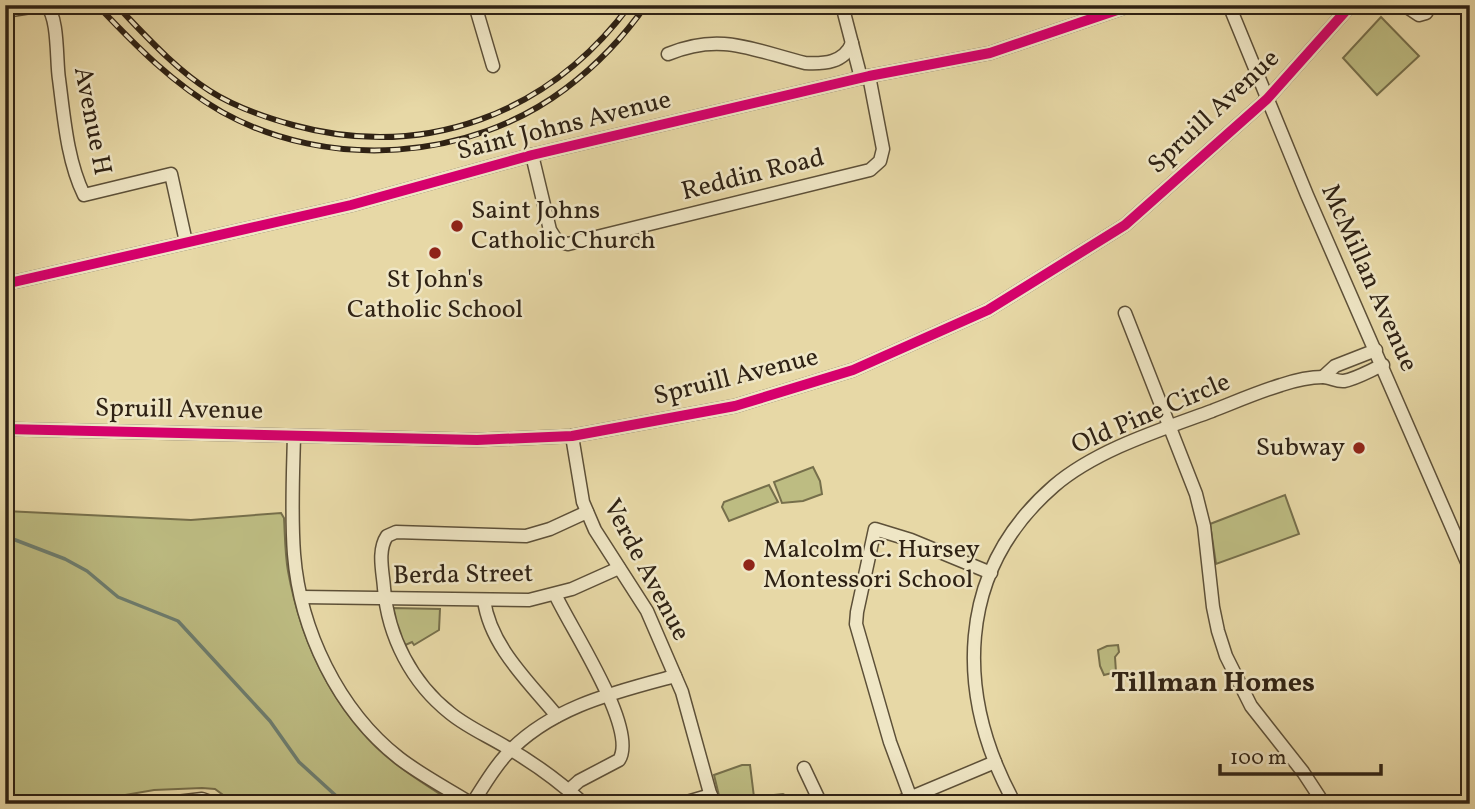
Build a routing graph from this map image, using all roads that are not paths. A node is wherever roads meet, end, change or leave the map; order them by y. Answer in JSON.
{"nodes":[{"id":1,"x":475,"y":5,"type":"edge"},
{"id":2,"x":842,"y":5,"type":"edge"},
{"id":3,"x":1132,"y":5,"type":"edge"},
{"id":4,"x":1229,"y":5,"type":"edge"},
{"id":5,"x":1351,"y":5,"type":"edge"},
{"id":6,"x":1404,"y":5,"type":"edge"},
{"id":7,"x":1431,"y":5,"type":"edge"},
{"id":8,"x":46,"y":6,"type":"edge"},
{"id":9,"x":5,"y":11,"type":"edge"},
{"id":10,"x":852,"y":43,"type":"junction"},
{"id":11,"x":668,"y":54,"type":"dead end"},
{"id":12,"x":493,"y":66,"type":"dead end"},
{"id":13,"x":865,"y":77,"type":"junction"},
{"id":14,"x":1267,"y":99,"type":"junction"},
{"id":15,"x":532,"y":155,"type":"junction"},
{"id":16,"x":186,"y":242,"type":"junction"},
{"id":17,"x":5,"y":284,"type":"edge"},
{"id":18,"x":1125,"y":313,"type":"dead end"},
{"id":19,"x":1376,"y":350,"type":"junction"},
{"id":20,"x":1383,"y":365,"type":"junction"},
{"id":21,"x":1323,"y":377,"type":"junction"},
{"id":22,"x":1170,"y":426,"type":"junction"},
{"id":23,"x":5,"y":429,"type":"edge"},
{"id":24,"x":294,"y":436,"type":"junction"},
{"id":25,"x":572,"y":436,"type":"junction"},
{"id":26,"x":587,"y":512,"type":"junction"},
{"id":27,"x":620,"y":568,"type":"junction"},
{"id":28,"x":1470,"y":569,"type":"edge"},
{"id":29,"x":991,"y":573,"type":"junction"},
{"id":30,"x":555,"y":594,"type":"junction"},
{"id":31,"x":302,"y":597,"type":"junction"},
{"id":32,"x":385,"y":598,"type":"junction"},
{"id":33,"x":484,"y":600,"type":"junction"},
{"id":34,"x":676,"y":676,"type":"junction"},
{"id":35,"x":608,"y":694,"type":"junction"},
{"id":36,"x":557,"y":716,"type":"junction"},
{"id":37,"x":512,"y":750,"type":"junction"},
{"id":38,"x":995,"y":762,"type":"junction"},
{"id":39,"x":804,"y":768,"type":"dead end"},
{"id":40,"x":569,"y":790,"type":"junction"},
{"id":41,"x":712,"y":800,"type":"edge"},
{"id":42,"x":911,"y":800,"type":"edge"},
{"id":43,"x":160,"y":804,"type":"edge"},
{"id":44,"x":216,"y":804,"type":"edge"},
{"id":45,"x":472,"y":804,"type":"edge"},
{"id":46,"x":584,"y":804,"type":"edge"},
{"id":47,"x":680,"y":804,"type":"edge"},
{"id":48,"x":821,"y":804,"type":"edge"},
{"id":49,"x":895,"y":804,"type":"edge"},
{"id":50,"x":1015,"y":804,"type":"edge"},
{"id":51,"x":1324,"y":804,"type":"edge"}],
"edges":[{"from":1,"to":12,"type":"street"},
{"from":2,"to":10,"type":"street"},
{"from":3,"to":13,"type":"street","name":"Saint Johns Avenue"},
{"from":4,"to":14,"type":"street","name":"McMillan Avenue"},
{"from":5,"to":14,"type":"street","name":"Spruill Avenue"},
{"from":6,"to":7,"type":"street"},
{"from":8,"to":9,"type":"street"},
{"from":8,"to":16,"type":"street","name":"Avenue H"},
{"from":10,"to":11,"type":"street"},
{"from":10,"to":13,"type":"street"},
{"from":13,"to":15,"type":"street","name":"Saint Johns Avenue"},
{"from":13,"to":15,"type":"street","name":"Reddin Road"},
{"from":14,"to":19,"type":"street","name":"McMillan Avenue"},
{"from":14,"to":25,"type":"street","name":"Spruill Avenue"},
{"from":15,"to":16,"type":"street","name":"Saint Johns Avenue"},
{"from":16,"to":17,"type":"street","name":"Saint Johns Avenue"},
{"from":18,"to":22,"type":"street"},
{"from":19,"to":20,"type":"street","name":"McMillan Avenue"},
{"from":19,"to":21,"type":"street","name":"Old Pine Circle"},
{"from":20,"to":21,"type":"street","name":"Old Pine Circle"},
{"from":20,"to":28,"type":"street","name":"McMillan Avenue"},
{"from":21,"to":22,"type":"street","name":"Old Pine Circle"},
{"from":22,"to":29,"type":"street","name":"Old Pine Circle"},
{"from":22,"to":51,"type":"street"},
{"from":23,"to":24,"type":"street","name":"Spruill Avenue"},
{"from":24,"to":25,"type":"street","name":"Spruill Avenue"},
{"from":24,"to":31,"type":"street"},
{"from":25,"to":26,"type":"street","name":"Verde Avenue"},
{"from":26,"to":27,"type":"street","name":"Verde Avenue"},
{"from":26,"to":32,"type":"street"},
{"from":27,"to":30,"type":"street","name":"Berda Street"},
{"from":27,"to":34,"type":"street","name":"Verde Avenue"},
{"from":29,"to":38,"type":"street","name":"Old Pine Circle"},
{"from":29,"to":42,"type":"street"},
{"from":30,"to":33,"type":"street","name":"Berda Street"},
{"from":30,"to":35,"type":"street"},
{"from":31,"to":32,"type":"street","name":"Berda Street"},
{"from":31,"to":45,"type":"street"},
{"from":32,"to":33,"type":"street","name":"Berda Street"},
{"from":32,"to":37,"type":"street"},
{"from":33,"to":36,"type":"street"},
{"from":34,"to":35,"type":"street"},
{"from":34,"to":41,"type":"street","name":"Verde Avenue"},
{"from":35,"to":36,"type":"street"},
{"from":35,"to":40,"type":"street"},
{"from":36,"to":37,"type":"street"},
{"from":37,"to":40,"type":"street"},
{"from":37,"to":45,"type":"street"},
{"from":38,"to":42,"type":"street"},
{"from":38,"to":50,"type":"street","name":"Old Pine Circle"},
{"from":39,"to":48,"type":"street"},
{"from":40,"to":46,"type":"street"},
{"from":41,"to":47,"type":"street"},
{"from":42,"to":49,"type":"street"},
{"from":43,"to":44,"type":"street"}]}
